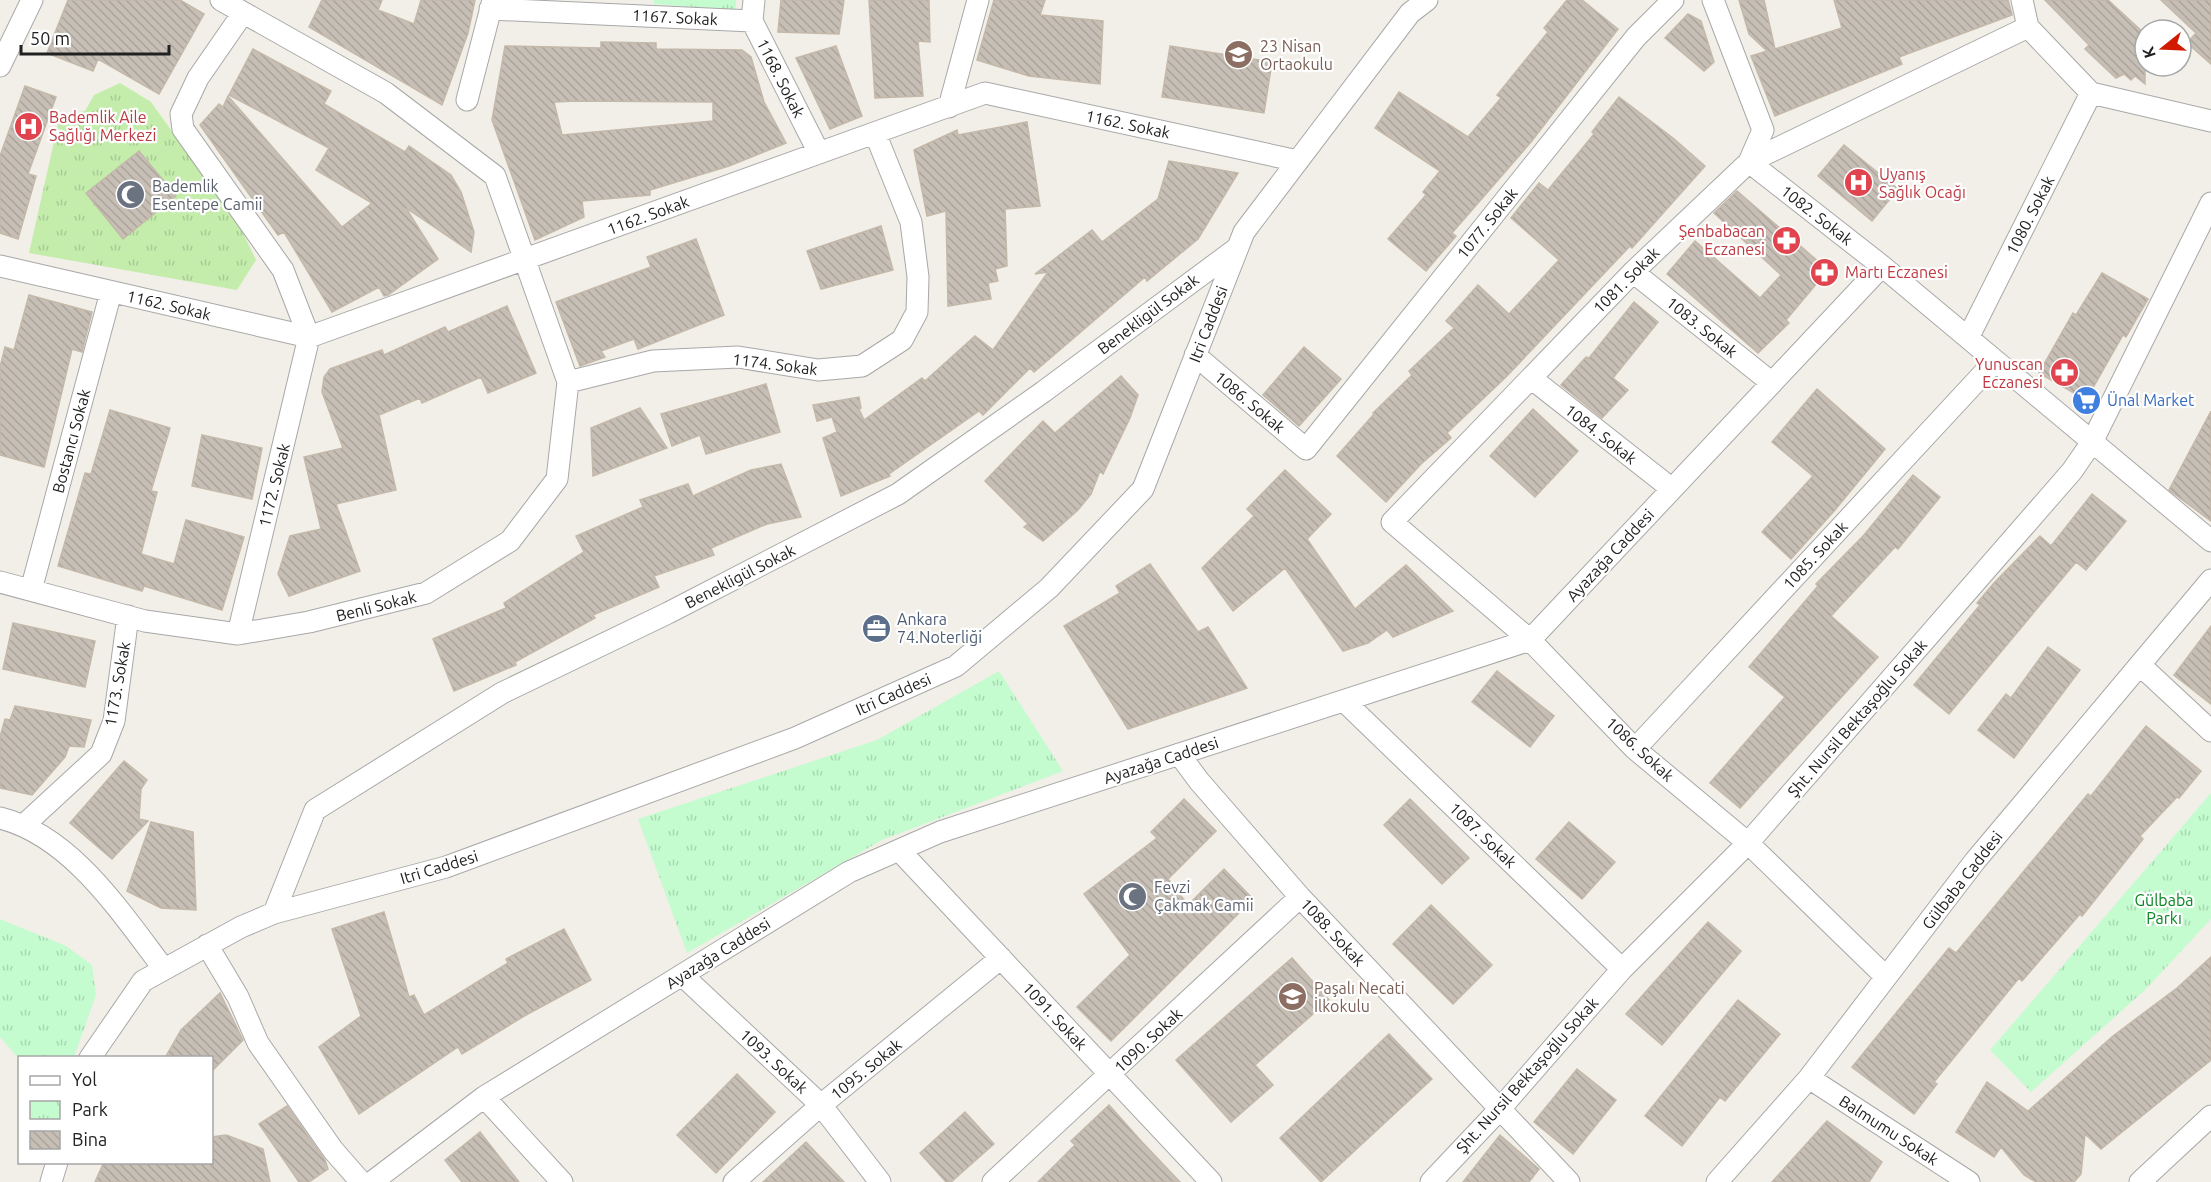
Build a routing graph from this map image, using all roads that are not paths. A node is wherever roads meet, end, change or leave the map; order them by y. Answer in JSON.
{"nodes":[{"id":1,"x":32,"y":0,"type":"edge"},
{"id":2,"x":221,"y":0,"type":"edge"},
{"id":3,"x":978,"y":0,"type":"edge"},
{"id":4,"x":1427,"y":0,"type":"edge"},
{"id":5,"x":1673,"y":0,"type":"edge"},
{"id":6,"x":1713,"y":0,"type":"edge"},
{"id":7,"x":2022,"y":0,"type":"edge"},
{"id":8,"x":491,"y":4,"type":"edge"},
{"id":9,"x":753,"y":10,"type":"edge"},
{"id":10,"x":243,"y":13,"type":"junction"},
{"id":11,"x":2028,"y":27,"type":"junction"},
{"id":12,"x":0,"y":66,"type":"edge"},
{"id":13,"x":2091,"y":93,"type":"junction"},
{"id":14,"x":467,"y":100,"type":"dead end"},
{"id":15,"x":949,"y":107,"type":"junction"},
{"id":16,"x":2211,"y":121,"type":"edge"},
{"id":17,"x":875,"y":133,"type":"junction"},
{"id":18,"x":819,"y":153,"type":"junction"},
{"id":19,"x":1298,"y":160,"type":"junction"},
{"id":20,"x":1749,"y":162,"type":"junction"},
{"id":21,"x":2211,"y":203,"type":"edge"},
{"id":22,"x":1237,"y":249,"type":"junction"},
{"id":23,"x":525,"y":259,"type":"junction"},
{"id":24,"x":1882,"y":266,"type":"junction"},
{"id":25,"x":0,"y":267,"type":"edge"},
{"id":26,"x":1633,"y":272,"type":"junction"},
{"id":27,"x":111,"y":292,"type":"junction"},
{"id":28,"x":309,"y":337,"type":"junction"},
{"id":29,"x":1968,"y":338,"type":"junction"},
{"id":30,"x":1196,"y":355,"type":"junction"},
{"id":31,"x":1995,"y":361,"type":"junction"},
{"id":32,"x":1531,"y":378,"type":"junction"},
{"id":33,"x":568,"y":382,"type":"junction"},
{"id":34,"x":1772,"y":383,"type":"junction"},
{"id":35,"x":2092,"y":442,"type":"junction"},
{"id":36,"x":1305,"y":449,"type":"joint"},
{"id":37,"x":1672,"y":489,"type":"junction"},
{"id":38,"x":1392,"y":522,"type":"joint"},
{"id":39,"x":2211,"y":541,"type":"edge"},
{"id":40,"x":2211,"y":580,"type":"edge"},
{"id":41,"x":0,"y":582,"type":"edge"},
{"id":42,"x":31,"y":590,"type":"junction"},
{"id":43,"x":128,"y":616,"type":"junction"},
{"id":44,"x":238,"y":634,"type":"junction"},
{"id":45,"x":1530,"y":640,"type":"junction"},
{"id":46,"x":2140,"y":665,"type":"junction"},
{"id":47,"x":1344,"y":701,"type":"junction"},
{"id":48,"x":2211,"y":731,"type":"edge"},
{"id":49,"x":1635,"y":749,"type":"junction"},
{"id":50,"x":1179,"y":754,"type":"junction"},
{"id":51,"x":0,"y":818,"type":"edge"},
{"id":52,"x":25,"y":824,"type":"junction"},
{"id":53,"x":1748,"y":843,"type":"junction"},
{"id":54,"x":899,"y":850,"type":"junction"},
{"id":55,"x":1300,"y":897,"type":"junction"},
{"id":56,"x":274,"y":913,"type":"junction"},
{"id":57,"x":207,"y":945,"type":"junction"},
{"id":58,"x":1001,"y":958,"type":"junction"},
{"id":59,"x":164,"y":969,"type":"junction"},
{"id":60,"x":1622,"y":969,"type":"junction"},
{"id":61,"x":682,"y":975,"type":"junction"},
{"id":62,"x":1886,"y":977,"type":"junction"},
{"id":63,"x":91,"y":1056,"type":"edge"},
{"id":64,"x":1111,"y":1075,"type":"junction"},
{"id":65,"x":1809,"y":1078,"type":"junction"},
{"id":66,"x":484,"y":1097,"type":"junction"},
{"id":67,"x":821,"y":1105,"type":"junction"},
{"id":68,"x":1499,"y":1110,"type":"junction"},
{"id":69,"x":2211,"y":1116,"type":"edge"},
{"id":70,"x":56,"y":1164,"type":"edge"},
{"id":71,"x":51,"y":1182,"type":"edge"},
{"id":72,"x":361,"y":1182,"type":"edge"},
{"id":73,"x":372,"y":1182,"type":"edge"},
{"id":74,"x":562,"y":1182,"type":"edge"},
{"id":75,"x":734,"y":1182,"type":"edge"},
{"id":76,"x":880,"y":1182,"type":"edge"},
{"id":77,"x":993,"y":1182,"type":"edge"},
{"id":78,"x":1211,"y":1182,"type":"edge"},
{"id":79,"x":1431,"y":1182,"type":"edge"},
{"id":80,"x":1569,"y":1182,"type":"edge"},
{"id":81,"x":1717,"y":1182,"type":"edge"},
{"id":82,"x":1969,"y":1182,"type":"edge"},
{"id":83,"x":2140,"y":1182,"type":"edge"}],
"edges":[{"from":1,"to":12,"type":"street"},
{"from":2,"to":10,"type":"street","name":"Benli Sokak"},
{"from":3,"to":15,"type":"street"},
{"from":4,"to":19,"type":"street","name":"Itri Caddesi"},
{"from":5,"to":36,"type":"street","name":"1077. Sokak"},
{"from":6,"to":20,"type":"street"},
{"from":7,"to":11,"type":"street"},
{"from":8,"to":9,"type":"street","name":"1167. Sokak"},
{"from":8,"to":14,"type":"street"},
{"from":9,"to":18,"type":"street","name":"1168. Sokak"},
{"from":10,"to":23,"type":"street","name":"Benli Sokak"},
{"from":10,"to":28,"type":"street"},
{"from":11,"to":13,"type":"street"},
{"from":11,"to":20,"type":"street","name":"1081. Sokak"},
{"from":13,"to":16,"type":"street"},
{"from":13,"to":29,"type":"street","name":"1080. Sokak"},
{"from":15,"to":17,"type":"street","name":"1162. Sokak"},
{"from":15,"to":19,"type":"street","name":"1162. Sokak"},
{"from":17,"to":18,"type":"street","name":"1162. Sokak"},
{"from":17,"to":33,"type":"street","name":"1174. Sokak"},
{"from":18,"to":23,"type":"street","name":"1162. Sokak"},
{"from":19,"to":22,"type":"street","name":"Itri Caddesi"},
{"from":20,"to":24,"type":"street","name":"1082. Sokak"},
{"from":20,"to":26,"type":"street","name":"1081. Sokak"},
{"from":21,"to":35,"type":"street","name":"Şht. Nursil Bektaşoğlu Sokak"},
{"from":22,"to":30,"type":"street","name":"Itri Caddesi"},
{"from":22,"to":56,"type":"street","name":"Benekligül Sokak"},
{"from":23,"to":28,"type":"street","name":"1162. Sokak"},
{"from":23,"to":33,"type":"street","name":"Benli Sokak"},
{"from":24,"to":29,"type":"street","name":"1082. Sokak"},
{"from":24,"to":34,"type":"street","name":"Ayazağa Caddesi"},
{"from":25,"to":27,"type":"street","name":"1162. Sokak"},
{"from":26,"to":32,"type":"street","name":"1081. Sokak"},
{"from":26,"to":34,"type":"street","name":"1083. Sokak"},
{"from":27,"to":28,"type":"street","name":"1162. Sokak"},
{"from":27,"to":42,"type":"street","name":"Bostancı Sokak"},
{"from":28,"to":44,"type":"street","name":"1172. Sokak"},
{"from":29,"to":31,"type":"street","name":"1082. Sokak"},
{"from":30,"to":36,"type":"street","name":"1086. Sokak"},
{"from":30,"to":56,"type":"street","name":"Itri Caddesi"},
{"from":31,"to":35,"type":"street","name":"1082. Sokak"},
{"from":31,"to":49,"type":"street","name":"1085. Sokak"},
{"from":32,"to":37,"type":"street","name":"1084. Sokak"},
{"from":32,"to":38,"type":"street","name":"1081. Sokak"},
{"from":33,"to":44,"type":"street","name":"Benli Sokak"},
{"from":34,"to":37,"type":"street","name":"Ayazağa Caddesi"},
{"from":35,"to":39,"type":"street","name":"1082. Sokak"},
{"from":35,"to":53,"type":"street","name":"Şht. Nursil Bektaşoğlu Sokak"},
{"from":37,"to":45,"type":"street","name":"Ayazağa Caddesi"},
{"from":38,"to":45,"type":"street","name":"1086. Sokak"},
{"from":40,"to":46,"type":"street","name":"Gülbaba Caddesi"},
{"from":41,"to":42,"type":"street","name":"Benli Sokak"},
{"from":42,"to":43,"type":"street","name":"Benli Sokak"},
{"from":43,"to":44,"type":"street","name":"Benli Sokak"},
{"from":43,"to":52,"type":"street","name":"1173. Sokak"},
{"from":45,"to":47,"type":"street","name":"Ayazağa Caddesi"},
{"from":45,"to":49,"type":"street","name":"1086. Sokak"},
{"from":46,"to":48,"type":"street"},
{"from":46,"to":62,"type":"street","name":"Gülbaba Caddesi"},
{"from":47,"to":50,"type":"street","name":"Ayazağa Caddesi"},
{"from":47,"to":60,"type":"street","name":"1087. Sokak"},
{"from":49,"to":53,"type":"street","name":"1086. Sokak"},
{"from":50,"to":54,"type":"street","name":"Ayazağa Caddesi"},
{"from":50,"to":55,"type":"street","name":"1088. Sokak"},
{"from":51,"to":52,"type":"street"},
{"from":52,"to":59,"type":"street"},
{"from":53,"to":60,"type":"street","name":"Şht. Nursil Bektaşoğlu Sokak"},
{"from":53,"to":62,"type":"street","name":"1086. Sokak"},
{"from":54,"to":58,"type":"street","name":"1091. Sokak"},
{"from":54,"to":61,"type":"street","name":"Ayazağa Caddesi"},
{"from":55,"to":64,"type":"street","name":"1090. Sokak"},
{"from":55,"to":68,"type":"street","name":"1088. Sokak"},
{"from":56,"to":57,"type":"street","name":"Itri Caddesi"},
{"from":57,"to":59,"type":"street","name":"Itri Caddesi"},
{"from":57,"to":72,"type":"street"},
{"from":58,"to":64,"type":"street","name":"1091. Sokak"},
{"from":58,"to":67,"type":"street","name":"1095. Sokak"},
{"from":59,"to":63,"type":"street","name":"Itri Caddesi"},
{"from":60,"to":68,"type":"street","name":"Şht. Nursil Bektaşoğlu Sokak"},
{"from":61,"to":66,"type":"street","name":"Ayazağa Caddesi"},
{"from":61,"to":67,"type":"street","name":"1093. Sokak"},
{"from":62,"to":65,"type":"street","name":"Gülbaba Caddesi"},
{"from":64,"to":77,"type":"street","name":"1090. Sokak"},
{"from":64,"to":78,"type":"street","name":"1091. Sokak"},
{"from":65,"to":81,"type":"street","name":"Gülbaba Caddesi"},
{"from":65,"to":82,"type":"street","name":"Balmumu Sokak"},
{"from":66,"to":73,"type":"street","name":"Ayazağa Caddesi"},
{"from":66,"to":74,"type":"street"},
{"from":67,"to":75,"type":"street","name":"1095. Sokak"},
{"from":67,"to":76,"type":"street","name":"1093. Sokak"},
{"from":68,"to":79,"type":"street","name":"Şht. Nursil Bektaşoğlu Sokak"},
{"from":68,"to":80,"type":"street","name":"1088. Sokak"},
{"from":69,"to":83,"type":"street"},
{"from":70,"to":71,"type":"street"}]}
